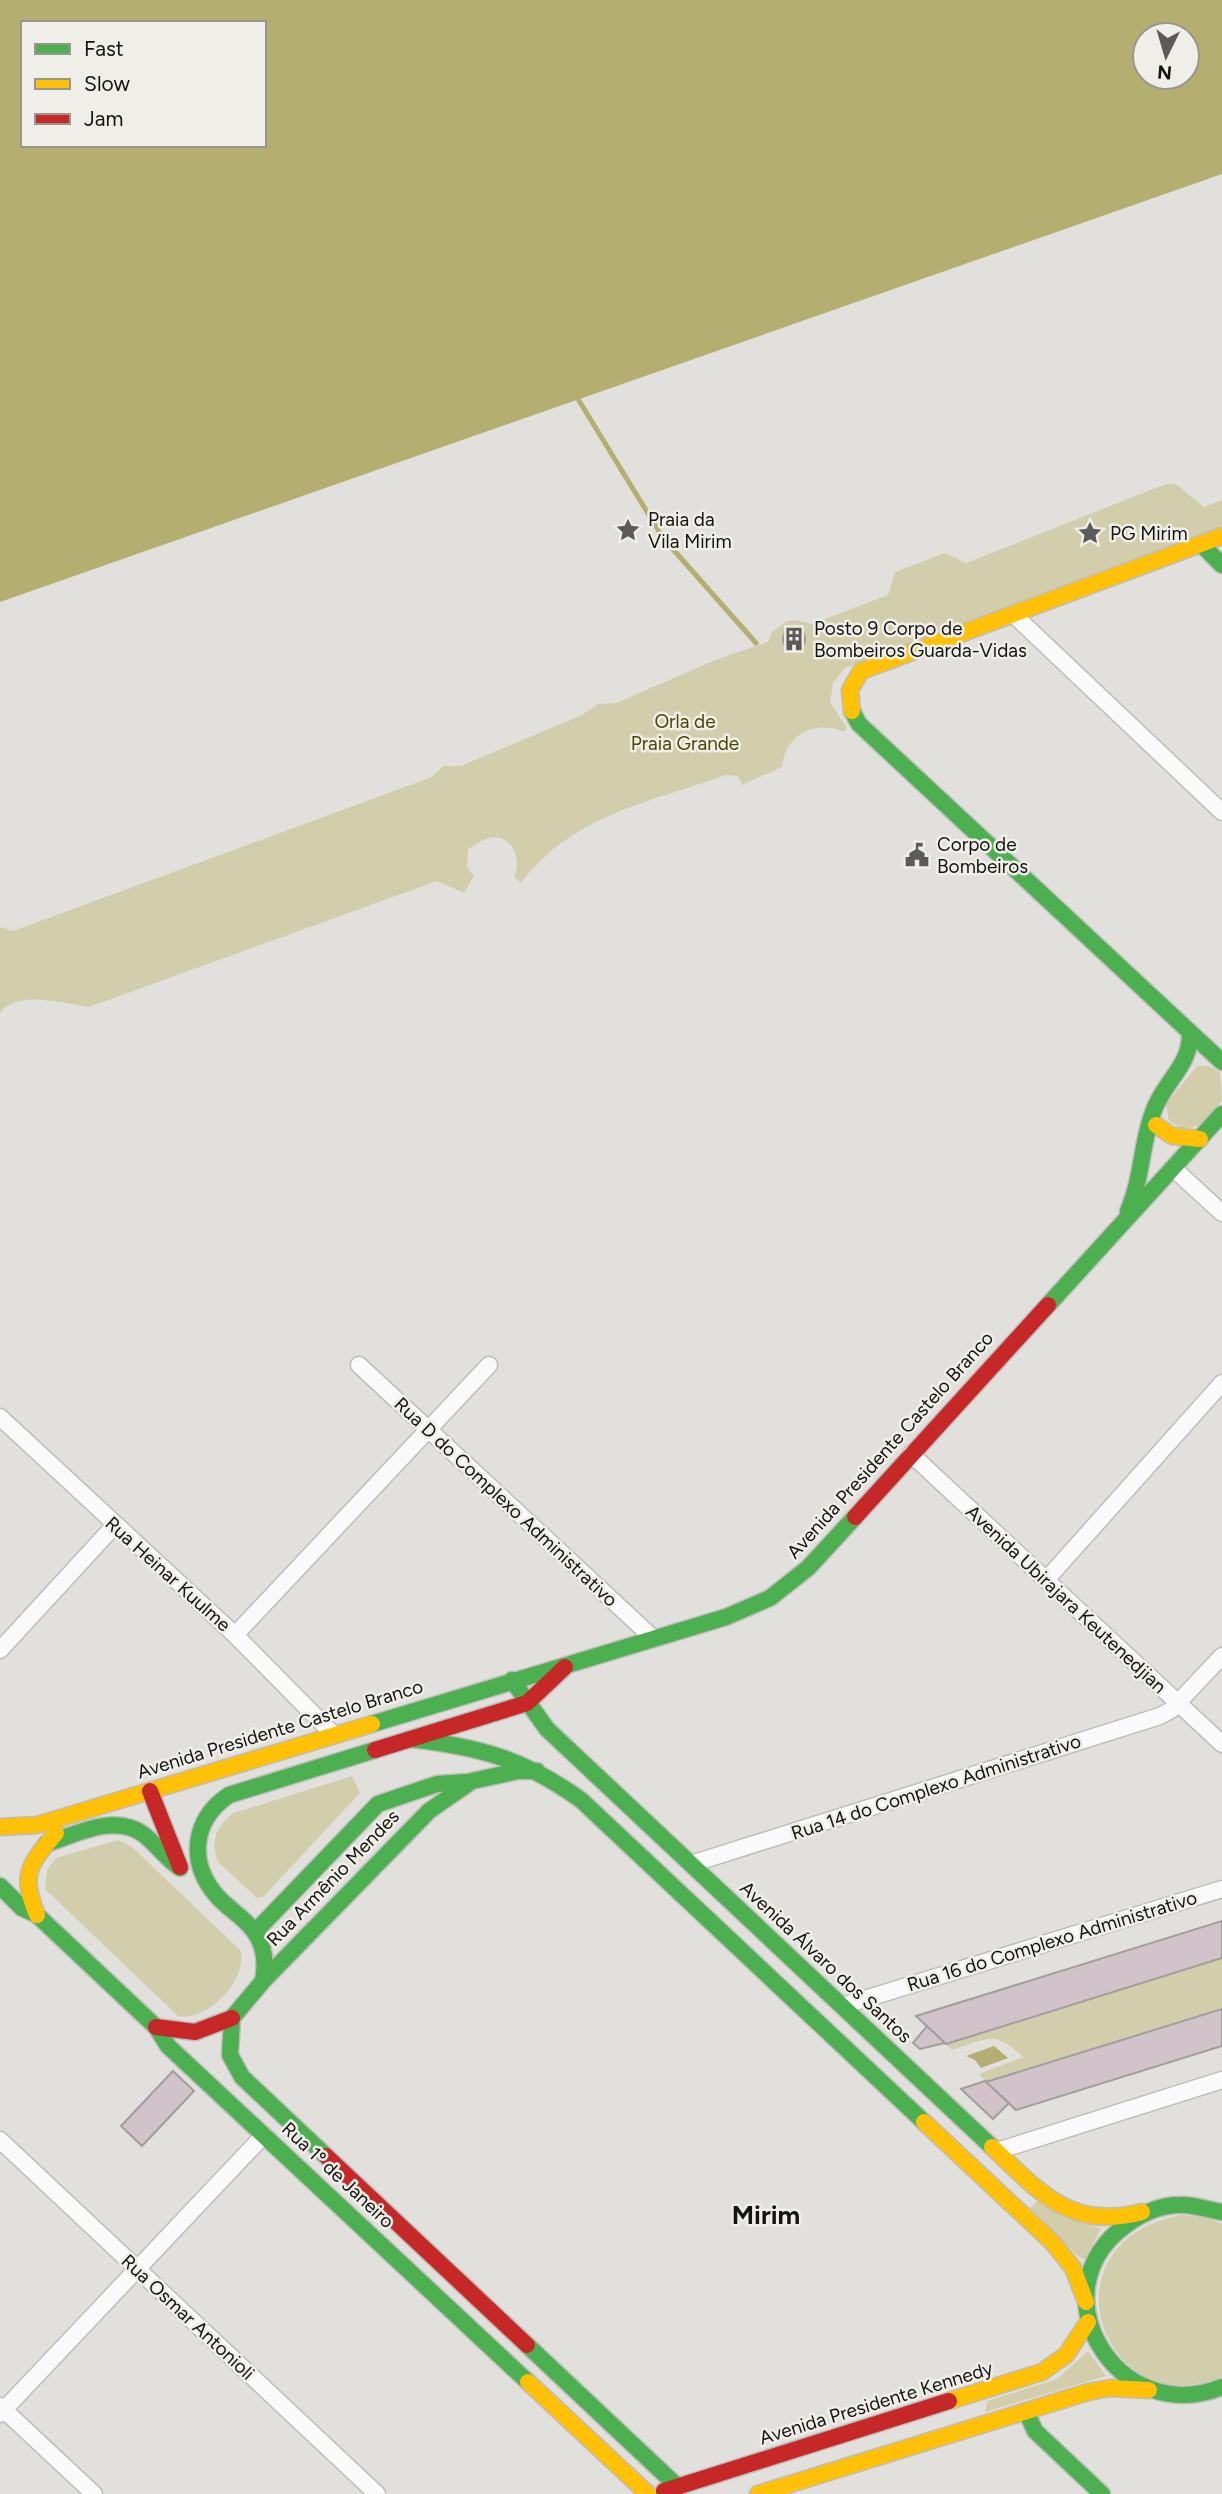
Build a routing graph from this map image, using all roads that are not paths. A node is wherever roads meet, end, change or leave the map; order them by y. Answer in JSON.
{"nodes":[{"id":1,"x":1222,"y":536,"type":"edge"},
{"id":2,"x":1200,"y":544,"type":"junction"},
{"id":3,"x":1222,"y":565,"type":"edge"},
{"id":4,"x":1014,"y":615,"type":"junction"},
{"id":5,"x":1222,"y":812,"type":"edge"},
{"id":6,"x":1190,"y":1032,"type":"junction"},
{"id":7,"x":1219,"y":1059,"type":"edge"},
{"id":8,"x":1187,"y":1063,"type":"junction"},
{"id":9,"x":1155,"y":1105,"type":"junction"},
{"id":10,"x":1222,"y":1114,"type":"edge"},
{"id":11,"x":1156,"y":1125,"type":"junction"},
{"id":12,"x":1200,"y":1139,"type":"junction"},
{"id":13,"x":1173,"y":1168,"type":"junction"},
{"id":14,"x":1222,"y":1213,"type":"edge"},
{"id":15,"x":1123,"y":1219,"type":"junction"},
{"id":16,"x":359,"y":1365,"type":"dead end"},
{"id":17,"x":489,"y":1365,"type":"dead end"},
{"id":18,"x":1222,"y":1383,"type":"edge"},
{"id":19,"x":0,"y":1417,"type":"edge"},
{"id":20,"x":428,"y":1430,"type":"junction"},
{"id":21,"x":911,"y":1454,"type":"junction"},
{"id":22,"x":114,"y":1526,"type":"junction"},
{"id":23,"x":1046,"y":1580,"type":"junction"},
{"id":24,"x":235,"y":1635,"type":"junction"},
{"id":25,"x":654,"y":1639,"type":"junction"},
{"id":26,"x":0,"y":1650,"type":"edge"},
{"id":27,"x":1222,"y":1656,"type":"edge"},
{"id":28,"x":567,"y":1665,"type":"junction"},
{"id":29,"x":512,"y":1680,"type":"junction"},
{"id":30,"x":527,"y":1703,"type":"junction"},
{"id":31,"x":1178,"y":1703,"type":"junction"},
{"id":32,"x":333,"y":1734,"type":"junction"},
{"id":33,"x":411,"y":1739,"type":"junction"},
{"id":34,"x":1222,"y":1744,"type":"edge"},
{"id":35,"x":537,"y":1771,"type":"junction"},
{"id":36,"x":472,"y":1781,"type":"junction"},
{"id":37,"x":150,"y":1791,"type":"junction"},
{"id":38,"x":71,"y":1815,"type":"junction"},
{"id":39,"x":3,"y":1828,"type":"edge"},
{"id":40,"x":47,"y":1844,"type":"junction"},
{"id":41,"x":691,"y":1864,"type":"junction"},
{"id":42,"x":180,"y":1868,"type":"junction"},
{"id":43,"x":0,"y":1886,"type":"edge"},
{"id":44,"x":1222,"y":1889,"type":"edge"},
{"id":45,"x":215,"y":1894,"type":"junction"},
{"id":46,"x":37,"y":1915,"type":"junction"},
{"id":47,"x":256,"y":1932,"type":"junction"},
{"id":48,"x":263,"y":1981,"type":"junction"},
{"id":49,"x":842,"y":2006,"type":"junction"},
{"id":50,"x":232,"y":2018,"type":"junction"},
{"id":51,"x":156,"y":2027,"type":"junction"},
{"id":52,"x":1222,"y":2081,"type":"edge"},
{"id":53,"x":264,"y":2135,"type":"junction"},
{"id":54,"x":0,"y":2140,"type":"edge"},
{"id":55,"x":997,"y":2151,"type":"junction"},
{"id":56,"x":1142,"y":2212,"type":"junction"},
{"id":57,"x":1222,"y":2212,"type":"edge"},
{"id":58,"x":137,"y":2269,"type":"junction"},
{"id":59,"x":1086,"y":2302,"type":"junction"},
{"id":60,"x":1088,"y":2322,"type":"junction"},
{"id":61,"x":1222,"y":2388,"type":"edge"},
{"id":62,"x":1149,"y":2390,"type":"junction"},
{"id":63,"x":1,"y":2410,"type":"edge"},
{"id":64,"x":1026,"y":2411,"type":"junction"},
{"id":65,"x":678,"y":2487,"type":"junction"},
{"id":66,"x":94,"y":2494,"type":"edge"},
{"id":67,"x":377,"y":2494,"type":"edge"},
{"id":68,"x":648,"y":2494,"type":"edge"},
{"id":69,"x":655,"y":2494,"type":"edge"},
{"id":70,"x":758,"y":2494,"type":"edge"},
{"id":71,"x":1102,"y":2494,"type":"edge"}],
"edges":[{"from":1,"to":2,"type":"street"},
{"from":2,"to":3,"type":"street"},
{"from":2,"to":4,"type":"street"},
{"from":4,"to":5,"type":"street"},
{"from":4,"to":6,"type":"street"},
{"from":6,"to":7,"type":"street"},
{"from":6,"to":8,"type":"street"},
{"from":7,"to":8,"type":"street"},
{"from":8,"to":9,"type":"street","name":"Avenida Presidente Castelo Branco"},
{"from":9,"to":11,"type":"street"},
{"from":9,"to":15,"type":"street","name":"Avenida Presidente Castelo Branco"},
{"from":10,"to":12,"type":"street","name":"Avenida Presidente Castelo Branco"},
{"from":11,"to":12,"type":"street"},
{"from":11,"to":13,"type":"street"},
{"from":12,"to":13,"type":"street","name":"Avenida Presidente Castelo Branco"},
{"from":13,"to":14,"type":"street"},
{"from":13,"to":15,"type":"street","name":"Avenida Presidente Castelo Branco"},
{"from":15,"to":21,"type":"street","name":"Avenida Presidente Castelo Branco"},
{"from":16,"to":20,"type":"street","name":"Rua D do Complexo Administrativo"},
{"from":17,"to":20,"type":"street"},
{"from":18,"to":23,"type":"street"},
{"from":19,"to":22,"type":"street","name":"Rua Heinar Kuulme"},
{"from":20,"to":24,"type":"street"},
{"from":20,"to":25,"type":"street","name":"Rua D do Complexo Administrativo"},
{"from":21,"to":23,"type":"street","name":"Avenida Ubirajara Keutenedjian"},
{"from":21,"to":25,"type":"street","name":"Avenida Presidente Castelo Branco"},
{"from":22,"to":24,"type":"street","name":"Rua Heinar Kuulme"},
{"from":22,"to":26,"type":"street"},
{"from":23,"to":31,"type":"street","name":"Avenida Ubirajara Keutenedjian"},
{"from":24,"to":32,"type":"street","name":"Rua Heinar Kuulme"},
{"from":25,"to":28,"type":"street","name":"Avenida Presidente Castelo Branco"},
{"from":27,"to":31,"type":"street","name":"Rua 14 do Complexo Administrativo"},
{"from":28,"to":29,"type":"street","name":"Avenida Presidente Castelo Branco"},
{"from":28,"to":30,"type":"street","name":"Avenida Presidente Castelo Branco"},
{"from":29,"to":30,"type":"street","name":"Avenida Álvaro dos Santos"},
{"from":29,"to":32,"type":"street","name":"Avenida Presidente Castelo Branco"},
{"from":30,"to":33,"type":"street","name":"Avenida Presidente Castelo Branco"},
{"from":30,"to":41,"type":"street","name":"Avenida Álvaro dos Santos"},
{"from":31,"to":34,"type":"street","name":"Avenida Ubirajara Keutenedjian"},
{"from":31,"to":41,"type":"street","name":"Rua 14 do Complexo Administrativo"},
{"from":32,"to":37,"type":"street","name":"Avenida Presidente Castelo Branco"},
{"from":33,"to":35,"type":"street"},
{"from":33,"to":45,"type":"street","name":"Avenida Presidente Castelo Branco"},
{"from":35,"to":36,"type":"street","name":"Rua Armênio Mendes"},
{"from":35,"to":59,"type":"street"},
{"from":36,"to":47,"type":"street"},
{"from":36,"to":48,"type":"street","name":"Rua Armênio Mendes"},
{"from":37,"to":38,"type":"street","name":"Avenida Presidente Castelo Branco"},
{"from":37,"to":42,"type":"street"},
{"from":38,"to":39,"type":"street","name":"Avenida Presidente Castelo Branco"},
{"from":38,"to":40,"type":"street"},
{"from":40,"to":42,"type":"street"},
{"from":40,"to":46,"type":"street"},
{"from":41,"to":49,"type":"street","name":"Avenida Álvaro dos Santos"},
{"from":42,"to":45,"type":"street"},
{"from":43,"to":46,"type":"street","name":"Rua 1º de Janeiro"},
{"from":44,"to":49,"type":"street","name":"Rua 16 do Complexo Administrativo"},
{"from":45,"to":47,"type":"street"},
{"from":46,"to":51,"type":"street","name":"Rua 1º de Janeiro"},
{"from":47,"to":48,"type":"street"},
{"from":48,"to":50,"type":"street","name":"Rua Armênio Mendes"},
{"from":49,"to":55,"type":"street","name":"Avenida Álvaro dos Santos"},
{"from":50,"to":51,"type":"street"},
{"from":50,"to":65,"type":"street","name":"Rua 1º de Janeiro"},
{"from":51,"to":53,"type":"street","name":"Rua 1º de Janeiro"},
{"from":52,"to":55,"type":"street"},
{"from":53,"to":58,"type":"street"},
{"from":53,"to":68,"type":"street","name":"Rua 1º de Janeiro"},
{"from":54,"to":58,"type":"street","name":"Rua Osmar Antonioli"},
{"from":55,"to":56,"type":"street","name":"Avenida Álvaro dos Santos"},
{"from":56,"to":57,"type":"street","name":"Avenida Álvaro dos Santos"},
{"from":56,"to":59,"type":"street"},
{"from":58,"to":63,"type":"street"},
{"from":58,"to":67,"type":"street","name":"Rua Osmar Antonioli"},
{"from":59,"to":60,"type":"street"},
{"from":60,"to":62,"type":"street"},
{"from":60,"to":65,"type":"street","name":"Avenida Presidente Kennedy"},
{"from":61,"to":62,"type":"street"},
{"from":62,"to":64,"type":"street"},
{"from":63,"to":66,"type":"street"},
{"from":64,"to":70,"type":"street"},
{"from":64,"to":71,"type":"street"},
{"from":65,"to":69,"type":"street","name":"Avenida Presidente Kennedy"}]}
